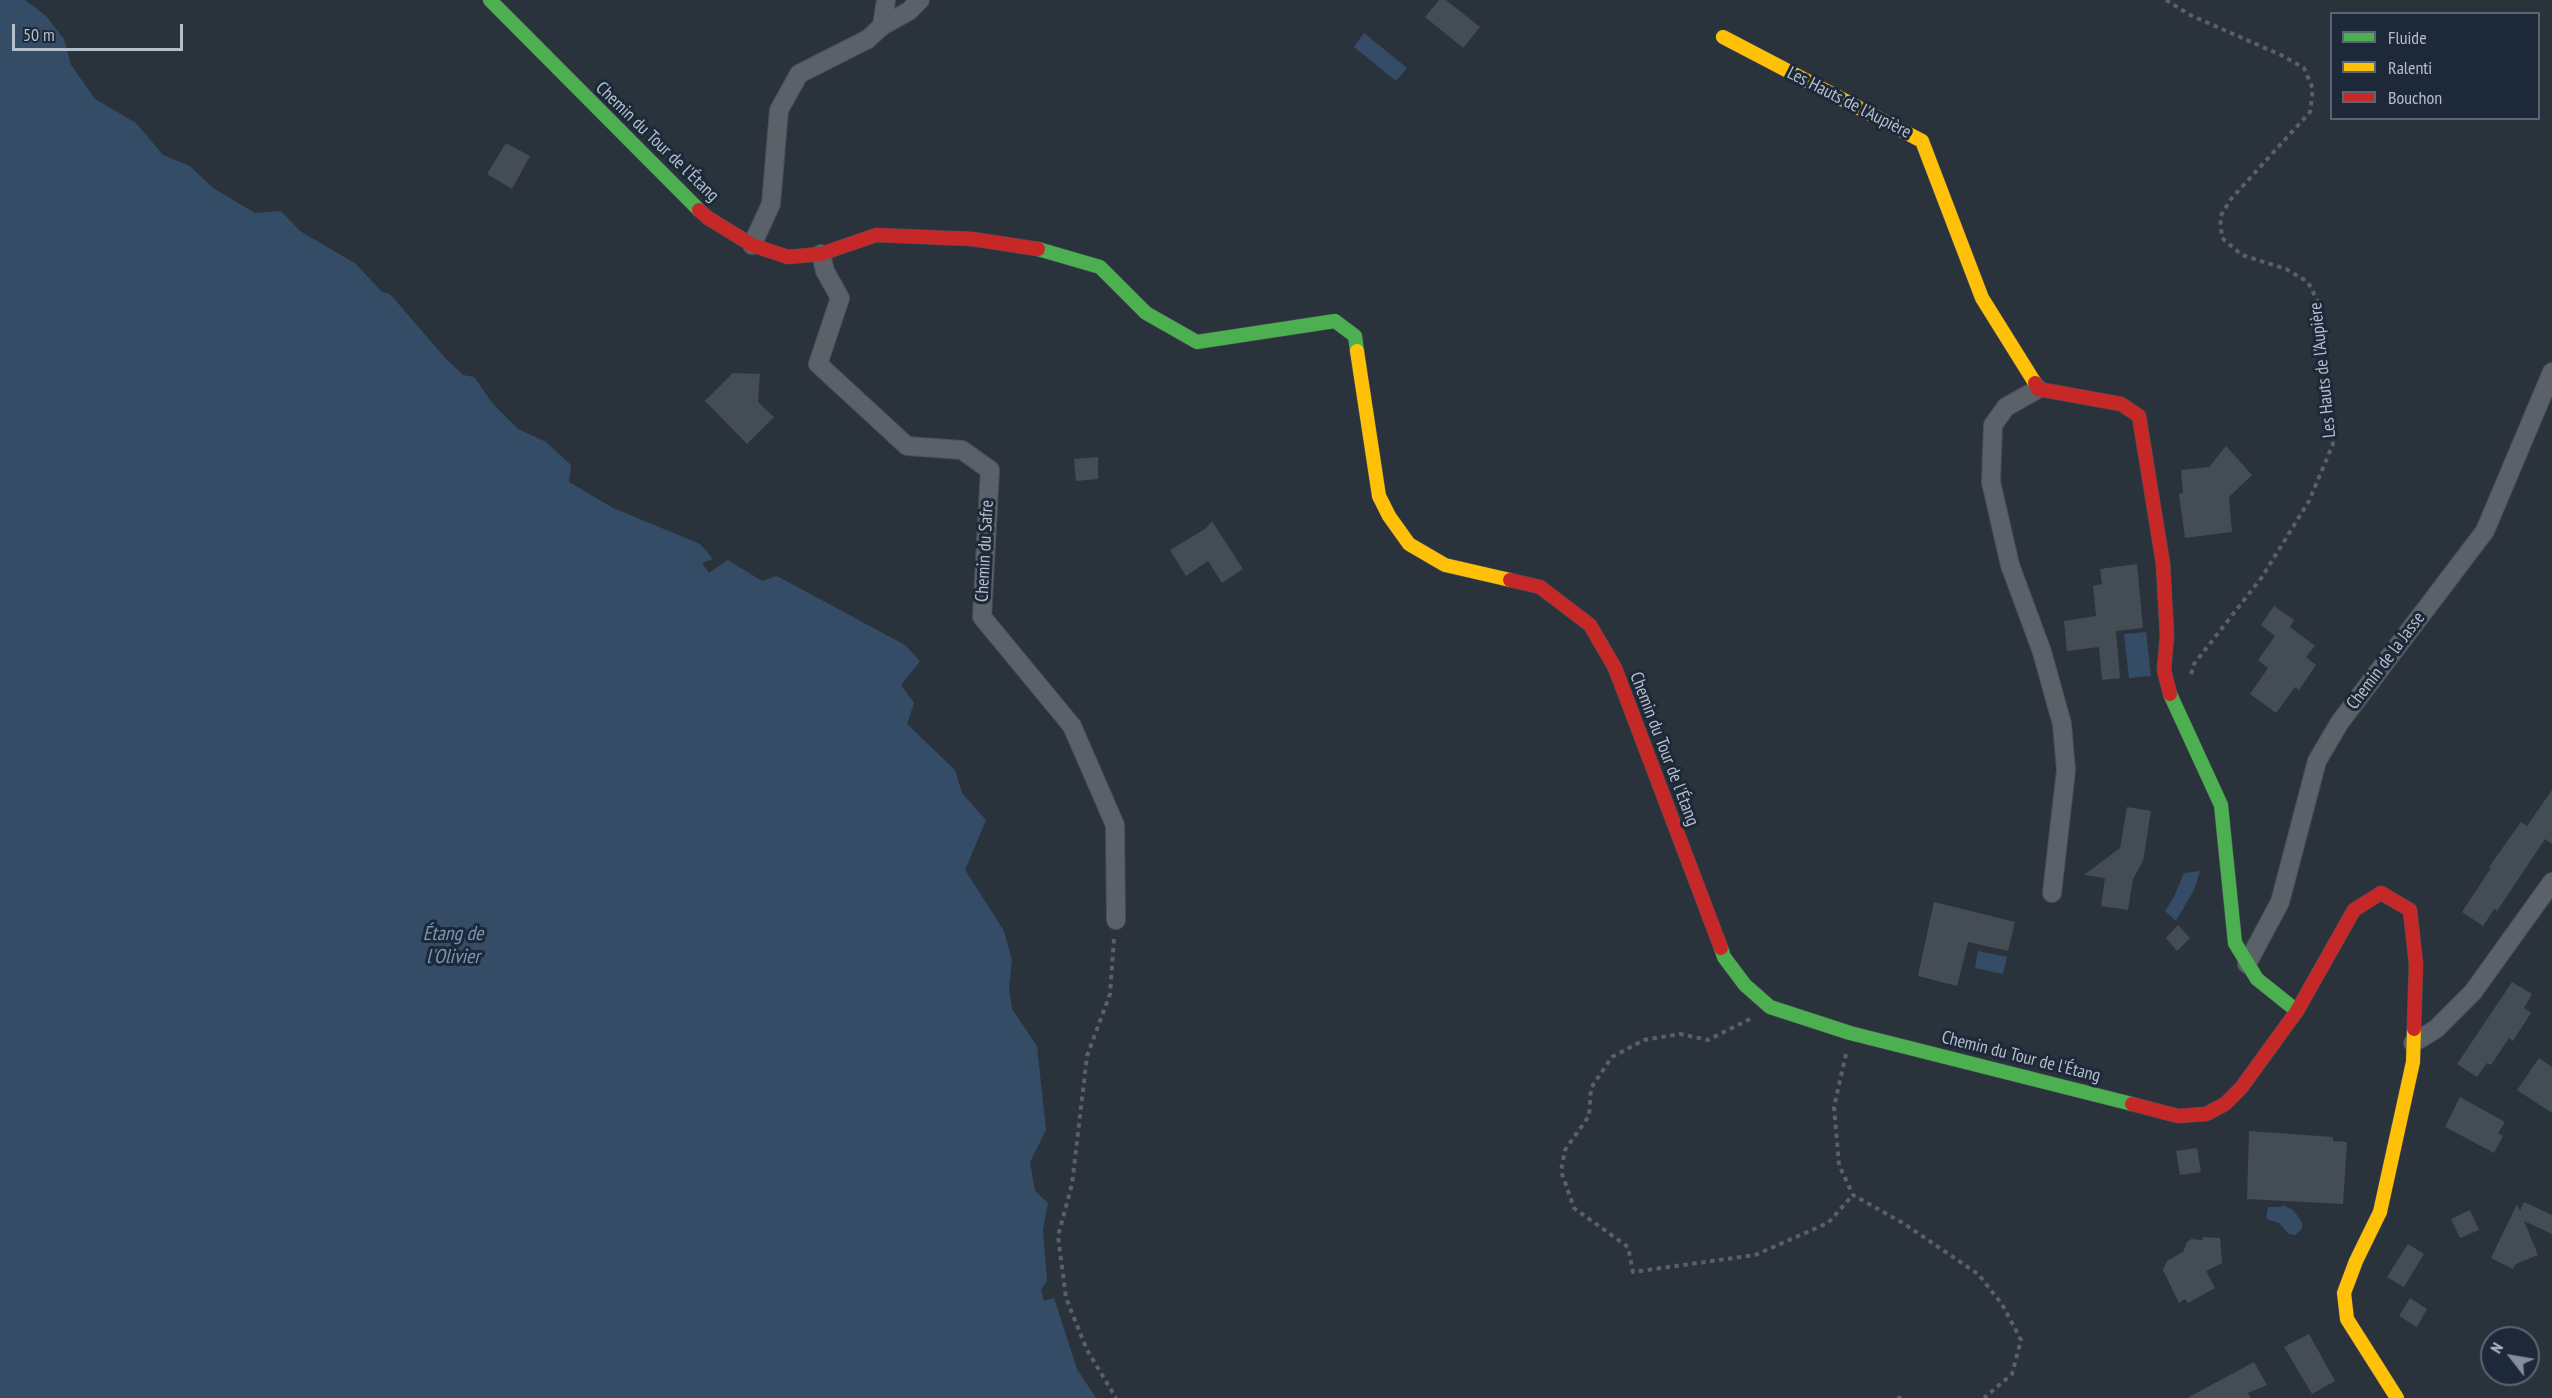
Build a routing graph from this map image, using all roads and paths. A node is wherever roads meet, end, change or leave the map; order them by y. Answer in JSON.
{"nodes":[{"id":1,"x":490,"y":0,"type":"edge"},
{"id":2,"x":886,"y":0,"type":"edge"},
{"id":3,"x":920,"y":0,"type":"edge"},
{"id":4,"x":2166,"y":0,"type":"edge"},
{"id":5,"x":882,"y":26,"type":"junction"},
{"id":6,"x":1723,"y":37,"type":"dead end"},
{"id":7,"x":752,"y":245,"type":"junction"},
{"id":8,"x":821,"y":254,"type":"junction"},
{"id":9,"x":2552,"y":372,"type":"edge"},
{"id":10,"x":2038,"y":389,"type":"junction"},
{"id":11,"x":2187,"y":684,"type":"dead end"},
{"id":12,"x":2552,"y":882,"type":"edge"},
{"id":13,"x":2052,"y":893,"type":"dead end"},
{"id":14,"x":1116,"y":920,"type":"joint"},
{"id":15,"x":2247,"y":964,"type":"junction"},
{"id":16,"x":1770,"y":1007,"type":"junction"},
{"id":17,"x":2297,"y":1011,"type":"junction"},
{"id":18,"x":1850,"y":1033,"type":"junction"},
{"id":19,"x":2413,"y":1043,"type":"junction"},
{"id":20,"x":1853,"y":1195,"type":"junction"},
{"id":21,"x":1116,"y":1398,"type":"edge"},
{"id":22,"x":1897,"y":1398,"type":"edge"},
{"id":23,"x":1903,"y":1398,"type":"edge"},
{"id":24,"x":1984,"y":1398,"type":"edge"},
{"id":25,"x":2397,"y":1398,"type":"edge"}],
"edges":[{"from":1,"to":7,"type":"street","name":"Chemin du Tour de l'Étang"},
{"from":2,"to":5,"type":"street"},
{"from":3,"to":5,"type":"street"},
{"from":4,"to":11,"type":"path","name":"Les Hauts de l'Aupière"},
{"from":5,"to":7,"type":"street"},
{"from":6,"to":10,"type":"street","name":"Les Hauts de l'Aupière"},
{"from":7,"to":8,"type":"street","name":"Chemin du Tour de l'Étang"},
{"from":8,"to":14,"type":"street","name":"Chemin du Safre"},
{"from":8,"to":16,"type":"street","name":"Chemin du Tour de l'Étang"},
{"from":9,"to":15,"type":"street","name":"Chemin de la Jasse"},
{"from":10,"to":13,"type":"street"},
{"from":10,"to":15,"type":"street"},
{"from":12,"to":19,"type":"street"},
{"from":14,"to":21,"type":"path"},
{"from":15,"to":17,"type":"street"},
{"from":16,"to":18,"type":"street","name":"Chemin du Tour de l'Étang"},
{"from":16,"to":20,"type":"path"},
{"from":17,"to":18,"type":"street","name":"Chemin du Tour de l'Étang"},
{"from":17,"to":19,"type":"street","name":"Chemin du Tour de l'Étang"},
{"from":18,"to":20,"type":"path"},
{"from":19,"to":25,"type":"street","name":"Chemin du Tour de l'Étang"},
{"from":20,"to":24,"type":"path"},
{"from":22,"to":23,"type":"path"}]}
